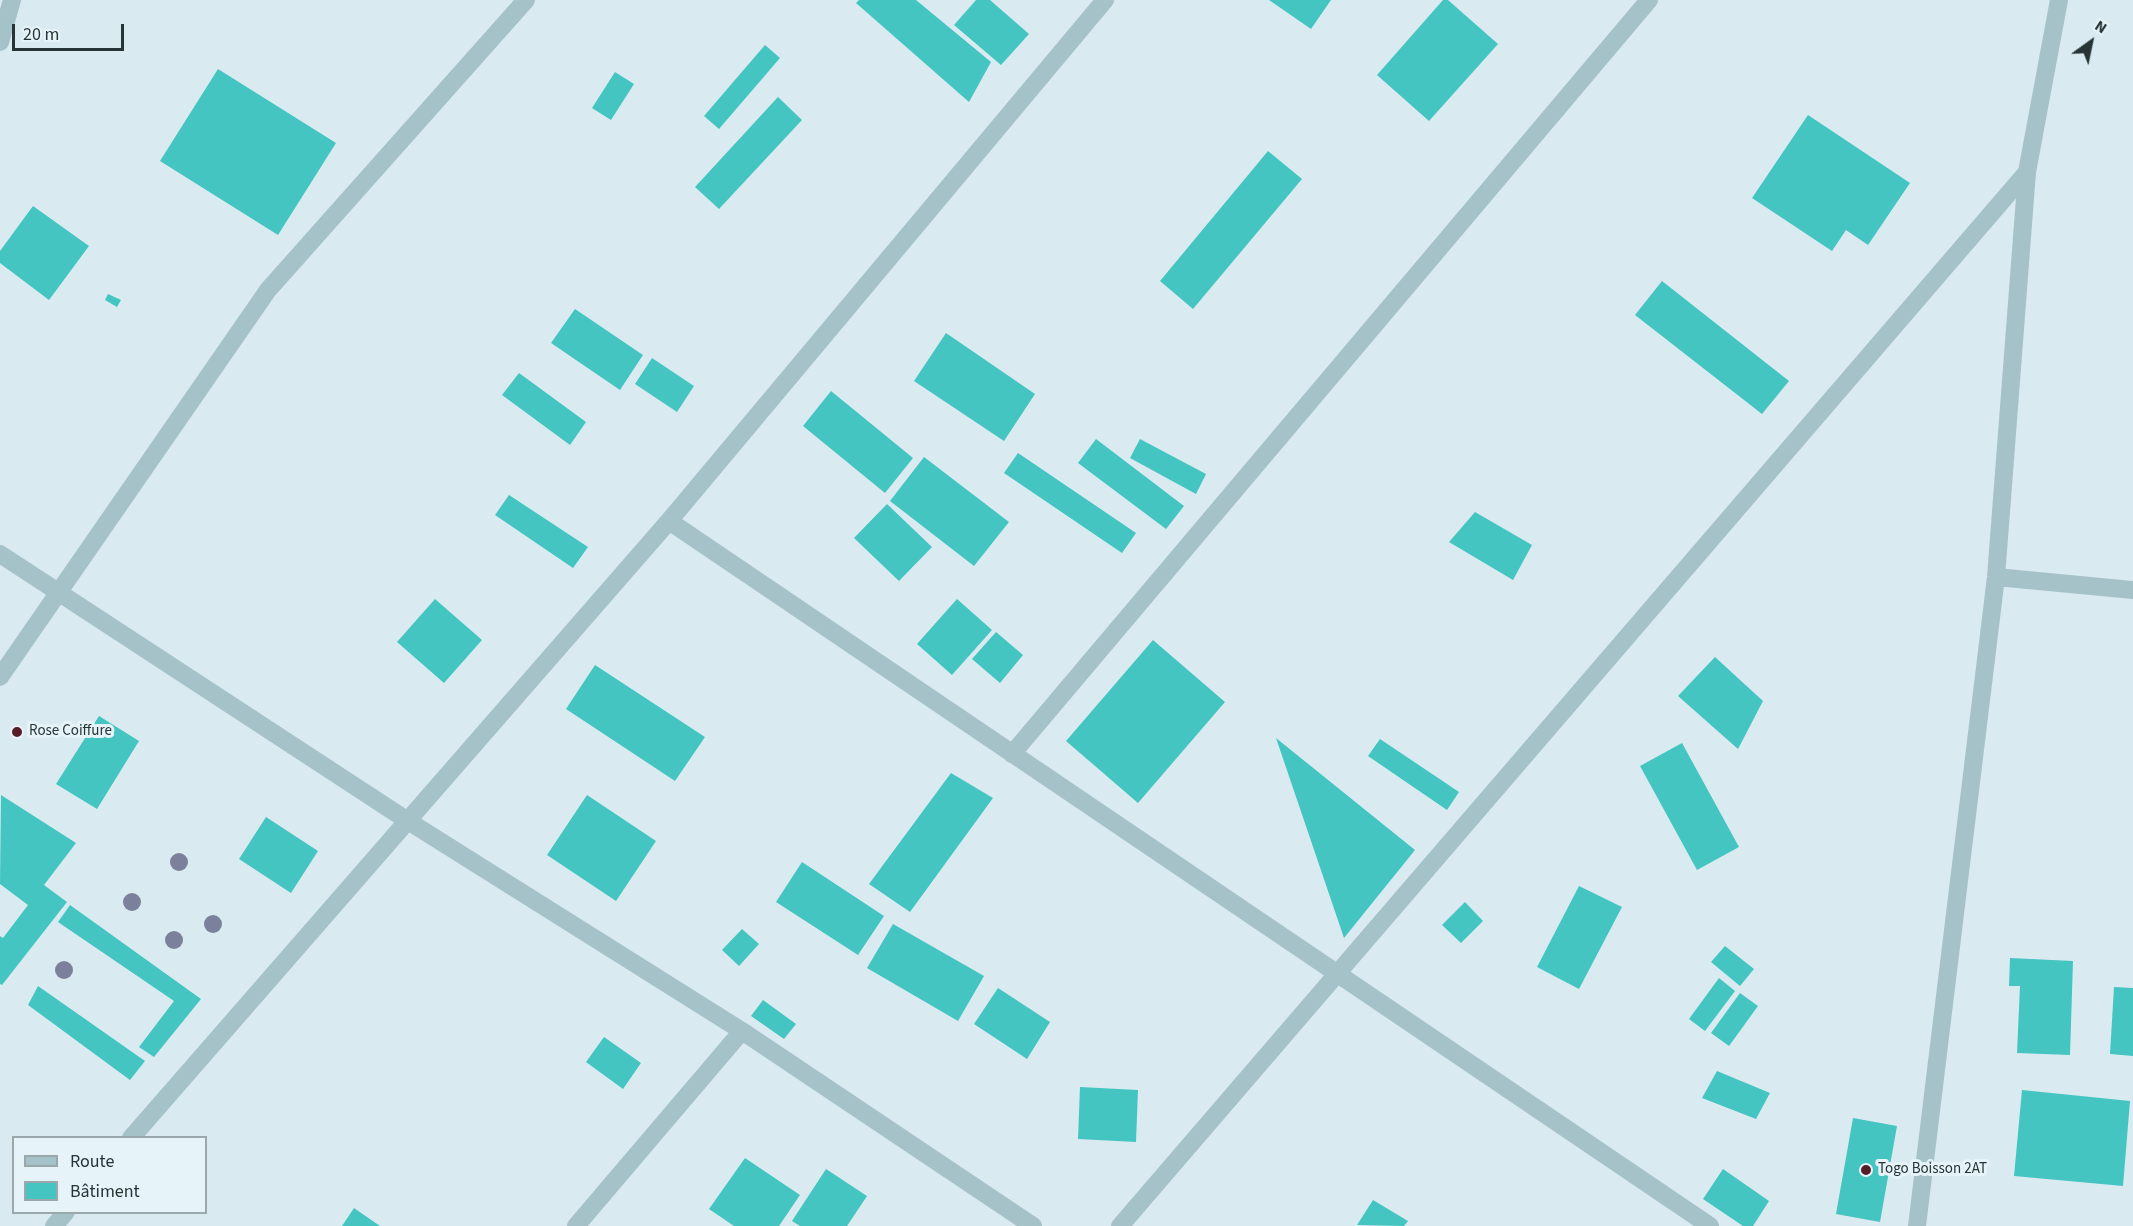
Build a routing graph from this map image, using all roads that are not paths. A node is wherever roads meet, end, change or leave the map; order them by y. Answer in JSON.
{"nodes":[{"id":1,"x":12,"y":0,"type":"edge"},
{"id":2,"x":526,"y":0,"type":"edge"},
{"id":3,"x":1105,"y":0,"type":"edge"},
{"id":4,"x":1649,"y":0,"type":"edge"},
{"id":5,"x":2059,"y":0,"type":"edge"},
{"id":6,"x":0,"y":42,"type":"edge"},
{"id":7,"x":2027,"y":172,"type":"junction"},
{"id":8,"x":669,"y":521,"type":"junction"},
{"id":9,"x":0,"y":554,"type":"edge"},
{"id":10,"x":1996,"y":577,"type":"junction"},
{"id":11,"x":2133,"y":590,"type":"edge"},
{"id":12,"x":58,"y":592,"type":"junction"},
{"id":13,"x":0,"y":677,"type":"edge"},
{"id":14,"x":1012,"y":754,"type":"junction"},
{"id":15,"x":408,"y":821,"type":"junction"},
{"id":16,"x":1338,"y":973,"type":"junction"},
{"id":17,"x":742,"y":1031,"type":"junction"},
{"id":18,"x":132,"y":1136,"type":"edge"},
{"id":19,"x":64,"y":1214,"type":"edge"},
{"id":20,"x":54,"y":1226,"type":"edge"},
{"id":21,"x":576,"y":1226,"type":"edge"},
{"id":22,"x":1033,"y":1226,"type":"edge"},
{"id":23,"x":1120,"y":1226,"type":"edge"},
{"id":24,"x":1710,"y":1226,"type":"edge"},
{"id":25,"x":1917,"y":1226,"type":"edge"}],
"edges":[{"from":1,"to":6,"type":"street"},
{"from":2,"to":12,"type":"street"},
{"from":3,"to":8,"type":"street"},
{"from":4,"to":14,"type":"street"},
{"from":5,"to":7,"type":"street"},
{"from":7,"to":10,"type":"street"},
{"from":7,"to":16,"type":"street"},
{"from":8,"to":14,"type":"street"},
{"from":8,"to":15,"type":"street"},
{"from":9,"to":12,"type":"street"},
{"from":10,"to":11,"type":"street"},
{"from":10,"to":25,"type":"street"},
{"from":12,"to":13,"type":"street"},
{"from":12,"to":15,"type":"street"},
{"from":14,"to":16,"type":"street"},
{"from":15,"to":17,"type":"street"},
{"from":15,"to":18,"type":"street"},
{"from":16,"to":23,"type":"street"},
{"from":16,"to":24,"type":"street"},
{"from":17,"to":21,"type":"street"},
{"from":17,"to":22,"type":"street"},
{"from":19,"to":20,"type":"street"}]}
